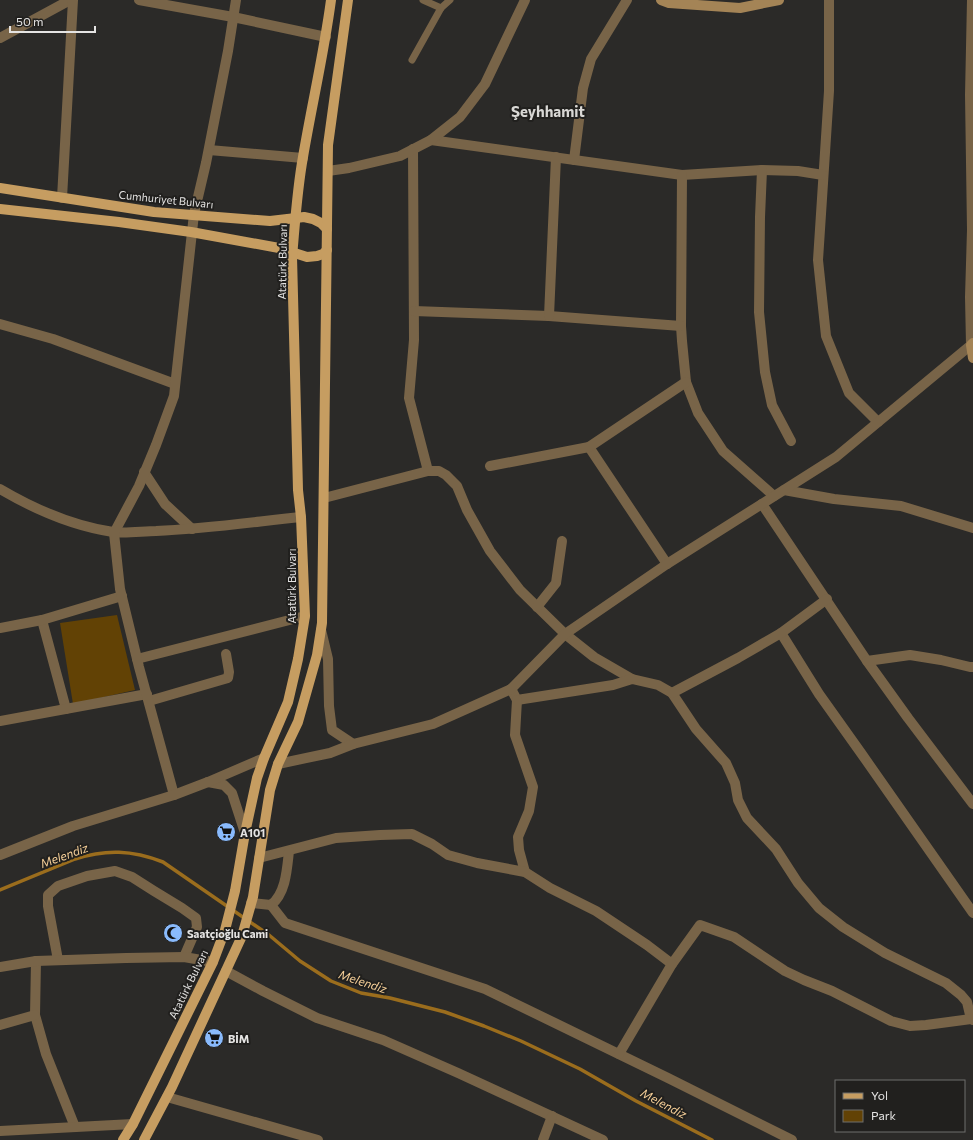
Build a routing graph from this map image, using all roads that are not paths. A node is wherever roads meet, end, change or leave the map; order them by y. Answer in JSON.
{"nodes":[{"id":1,"x":70,"y":0,"type":"edge"},
{"id":2,"x":73,"y":0,"type":"edge"},
{"id":3,"x":139,"y":0,"type":"edge"},
{"id":4,"x":236,"y":0,"type":"edge"},
{"id":5,"x":331,"y":0,"type":"edge"},
{"id":6,"x":348,"y":0,"type":"edge"},
{"id":7,"x":423,"y":0,"type":"edge"},
{"id":8,"x":450,"y":0,"type":"edge"},
{"id":9,"x":525,"y":0,"type":"edge"},
{"id":10,"x":627,"y":0,"type":"edge"},
{"id":11,"x":661,"y":0,"type":"edge"},
{"id":12,"x":780,"y":0,"type":"edge"},
{"id":13,"x":829,"y":0,"type":"edge"},
{"id":14,"x":972,"y":0,"type":"edge"},
{"id":15,"x":441,"y":8,"type":"junction"},
{"id":16,"x":233,"y":17,"type":"junction"},
{"id":17,"x":326,"y":37,"type":"junction"},
{"id":18,"x":0,"y":38,"type":"edge"},
{"id":19,"x":412,"y":60,"type":"dead end"},
{"id":20,"x":431,"y":140,"type":"junction"},
{"id":21,"x":413,"y":149,"type":"junction"},
{"id":22,"x":209,"y":150,"type":"junction"},
{"id":23,"x":556,"y":157,"type":"junction"},
{"id":24,"x":303,"y":158,"type":"junction"},
{"id":25,"x":574,"y":160,"type":"junction"},
{"id":26,"x":762,"y":170,"type":"junction"},
{"id":27,"x":328,"y":171,"type":"junction"},
{"id":28,"x":682,"y":175,"type":"junction"},
{"id":29,"x":823,"y":175,"type":"junction"},
{"id":30,"x":0,"y":188,"type":"edge"},
{"id":31,"x":62,"y":198,"type":"junction"},
{"id":32,"x":0,"y":209,"type":"edge"},
{"id":33,"x":194,"y":214,"type":"junction"},
{"id":34,"x":296,"y":218,"type":"junction"},
{"id":35,"x":327,"y":230,"type":"junction"},
{"id":36,"x":191,"y":232,"type":"junction"},
{"id":37,"x":327,"y":250,"type":"junction"},
{"id":38,"x":293,"y":253,"type":"junction"},
{"id":39,"x":414,"y":311,"type":"junction"},
{"id":40,"x":549,"y":316,"type":"junction"},
{"id":41,"x":0,"y":324,"type":"edge"},
{"id":42,"x":681,"y":326,"type":"junction"},
{"id":43,"x":972,"y":344,"type":"edge"},
{"id":44,"x":973,"y":358,"type":"edge"},
{"id":45,"x":686,"y":382,"type":"junction"},
{"id":46,"x":175,"y":384,"type":"junction"},
{"id":47,"x":878,"y":422,"type":"junction"},
{"id":48,"x":791,"y":441,"type":"dead end"},
{"id":49,"x":589,"y":447,"type":"junction"},
{"id":50,"x":490,"y":466,"type":"dead end"},
{"id":51,"x":428,"y":471,"type":"junction"},
{"id":52,"x":144,"y":472,"type":"junction"},
{"id":53,"x":0,"y":488,"type":"edge"},
{"id":54,"x":784,"y":490,"type":"junction"},
{"id":55,"x":774,"y":496,"type":"junction"},
{"id":56,"x":324,"y":498,"type":"junction"},
{"id":57,"x":762,"y":504,"type":"junction"},
{"id":58,"x":302,"y":517,"type":"junction"},
{"id":59,"x":973,"y":528,"type":"edge"},
{"id":60,"x":192,"y":529,"type":"junction"},
{"id":61,"x":114,"y":532,"type":"junction"},
{"id":62,"x":562,"y":541,"type":"dead end"},
{"id":63,"x":667,"y":564,"type":"junction"},
{"id":64,"x":122,"y":596,"type":"junction"},
{"id":65,"x":826,"y":599,"type":"junction"},
{"id":66,"x":537,"y":608,"type":"junction"},
{"id":67,"x":305,"y":616,"type":"junction"},
{"id":68,"x":42,"y":620,"type":"junction"},
{"id":69,"x":0,"y":628,"type":"edge"},
{"id":70,"x":321,"y":630,"type":"junction"},
{"id":71,"x":781,"y":633,"type":"junction"},
{"id":72,"x":565,"y":634,"type":"junction"},
{"id":73,"x":226,"y":654,"type":"dead end"},
{"id":74,"x":137,"y":659,"type":"junction"},
{"id":75,"x":867,"y":661,"type":"junction"},
{"id":76,"x":973,"y":667,"type":"edge"},
{"id":77,"x":632,"y":679,"type":"junction"},
{"id":78,"x":511,"y":689,"type":"junction"},
{"id":79,"x":672,"y":693,"type":"junction"},
{"id":80,"x":148,"y":697,"type":"junction"},
{"id":81,"x":517,"y":700,"type":"junction"},
{"id":82,"x":66,"y":709,"type":"junction"},
{"id":83,"x":0,"y":721,"type":"edge"},
{"id":84,"x":353,"y":744,"type":"junction"},
{"id":85,"x":264,"y":758,"type":"junction"},
{"id":86,"x":278,"y":764,"type":"junction"},
{"id":87,"x":208,"y":782,"type":"junction"},
{"id":88,"x":174,"y":795,"type":"junction"},
{"id":89,"x":973,"y":804,"type":"edge"},
{"id":90,"x":245,"y":833,"type":"junction"},
{"id":91,"x":289,"y":851,"type":"junction"},
{"id":92,"x":0,"y":855,"type":"edge"},
{"id":93,"x":259,"y":858,"type":"junction"},
{"id":94,"x":525,"y":872,"type":"junction"},
{"id":95,"x":252,"y":900,"type":"junction"},
{"id":96,"x":271,"y":905,"type":"junction"},
{"id":97,"x":973,"y":913,"type":"edge"},
{"id":98,"x":184,"y":956,"type":"junction"},
{"id":99,"x":58,"y":960,"type":"junction"},
{"id":100,"x":36,"y":961,"type":"junction"},
{"id":101,"x":213,"y":962,"type":"junction"},
{"id":102,"x":672,"y":964,"type":"junction"},
{"id":103,"x":0,"y":967,"type":"edge"},
{"id":104,"x":226,"y":971,"type":"junction"},
{"id":105,"x":971,"y":1014,"type":"edge"},
{"id":106,"x":36,"y":1015,"type":"junction"},
{"id":107,"x":0,"y":1025,"type":"edge"},
{"id":108,"x":618,"y":1054,"type":"junction"},
{"id":109,"x":167,"y":1097,"type":"junction"},
{"id":110,"x":552,"y":1116,"type":"junction"},
{"id":111,"x":133,"y":1124,"type":"junction"},
{"id":112,"x":75,"y":1126,"type":"junction"},
{"id":113,"x":0,"y":1131,"type":"edge"},
{"id":114,"x":123,"y":1140,"type":"edge"},
{"id":115,"x":144,"y":1140,"type":"edge"},
{"id":116,"x":318,"y":1140,"type":"edge"},
{"id":117,"x":543,"y":1140,"type":"edge"},
{"id":118,"x":603,"y":1140,"type":"edge"},
{"id":119,"x":792,"y":1140,"type":"edge"}],
"edges":[{"from":1,"to":18,"type":"street"},
{"from":2,"to":31,"type":"street"},
{"from":3,"to":16,"type":"street"},
{"from":4,"to":16,"type":"street"},
{"from":5,"to":17,"type":"main road","name":"Atatürk Bulvarı"},
{"from":6,"to":27,"type":"main road"},
{"from":7,"to":15,"type":"lane"},
{"from":8,"to":15,"type":"lane"},
{"from":9,"to":20,"type":"street"},
{"from":10,"to":25,"type":"street"},
{"from":11,"to":12,"type":"main road"},
{"from":13,"to":29,"type":"street"},
{"from":14,"to":43,"type":"street"},
{"from":15,"to":19,"type":"lane"},
{"from":16,"to":17,"type":"street"},
{"from":16,"to":22,"type":"street"},
{"from":17,"to":24,"type":"main road","name":"Atatürk Bulvarı"},
{"from":20,"to":21,"type":"street"},
{"from":20,"to":23,"type":"street"},
{"from":21,"to":27,"type":"street"},
{"from":21,"to":39,"type":"street"},
{"from":22,"to":24,"type":"street"},
{"from":22,"to":33,"type":"street"},
{"from":23,"to":25,"type":"street"},
{"from":23,"to":40,"type":"street"},
{"from":24,"to":34,"type":"main road","name":"Atatürk Bulvarı"},
{"from":25,"to":28,"type":"street"},
{"from":26,"to":28,"type":"street"},
{"from":26,"to":29,"type":"street"},
{"from":26,"to":48,"type":"street"},
{"from":27,"to":35,"type":"main road"},
{"from":28,"to":42,"type":"street"},
{"from":29,"to":47,"type":"street"},
{"from":30,"to":31,"type":"main road","name":"Cumhuriyet Bulvarı"},
{"from":31,"to":33,"type":"main road","name":"Cumhuriyet Bulvarı"},
{"from":32,"to":36,"type":"main road"},
{"from":33,"to":34,"type":"main road","name":"Cumhuriyet Bulvarı"},
{"from":33,"to":36,"type":"street"},
{"from":34,"to":35,"type":"main road","name":"Cumhuriyet Bulvarı"},
{"from":34,"to":38,"type":"main road","name":"Atatürk Bulvarı"},
{"from":35,"to":37,"type":"main road"},
{"from":36,"to":38,"type":"main road"},
{"from":36,"to":46,"type":"street"},
{"from":37,"to":38,"type":"main road"},
{"from":37,"to":56,"type":"main road"},
{"from":38,"to":58,"type":"main road","name":"Atatürk Bulvarı"},
{"from":39,"to":40,"type":"street"},
{"from":39,"to":51,"type":"street"},
{"from":40,"to":42,"type":"street"},
{"from":41,"to":46,"type":"street"},
{"from":42,"to":45,"type":"street"},
{"from":43,"to":44,"type":"main road"},
{"from":43,"to":47,"type":"street"},
{"from":45,"to":49,"type":"street"},
{"from":45,"to":55,"type":"street"},
{"from":46,"to":52,"type":"street"},
{"from":47,"to":54,"type":"street"},
{"from":49,"to":50,"type":"street"},
{"from":49,"to":63,"type":"street"},
{"from":51,"to":56,"type":"street"},
{"from":51,"to":66,"type":"street"},
{"from":52,"to":60,"type":"street"},
{"from":52,"to":61,"type":"street"},
{"from":53,"to":61,"type":"street"},
{"from":54,"to":55,"type":"street"},
{"from":54,"to":59,"type":"street"},
{"from":55,"to":57,"type":"street"},
{"from":56,"to":70,"type":"main road"},
{"from":57,"to":63,"type":"street"},
{"from":57,"to":65,"type":"street"},
{"from":58,"to":60,"type":"street"},
{"from":58,"to":67,"type":"main road","name":"Atatürk Bulvarı"},
{"from":60,"to":61,"type":"street"},
{"from":61,"to":64,"type":"street"},
{"from":62,"to":66,"type":"street"},
{"from":63,"to":72,"type":"street"},
{"from":64,"to":68,"type":"street"},
{"from":64,"to":74,"type":"street"},
{"from":65,"to":71,"type":"street"},
{"from":65,"to":75,"type":"street"},
{"from":66,"to":72,"type":"street"},
{"from":67,"to":74,"type":"street"},
{"from":67,"to":85,"type":"main road","name":"Atatürk Bulvarı"},
{"from":68,"to":69,"type":"street"},
{"from":68,"to":82,"type":"street"},
{"from":70,"to":84,"type":"street"},
{"from":70,"to":86,"type":"main road"},
{"from":71,"to":79,"type":"street"},
{"from":71,"to":97,"type":"street"},
{"from":72,"to":77,"type":"street"},
{"from":72,"to":78,"type":"street"},
{"from":73,"to":80,"type":"street"},
{"from":74,"to":80,"type":"street"},
{"from":75,"to":76,"type":"street"},
{"from":75,"to":89,"type":"street"},
{"from":77,"to":79,"type":"street"},
{"from":77,"to":81,"type":"street"},
{"from":78,"to":81,"type":"street"},
{"from":78,"to":84,"type":"street"},
{"from":79,"to":105,"type":"street"},
{"from":80,"to":82,"type":"street"},
{"from":80,"to":88,"type":"street"},
{"from":81,"to":94,"type":"street"},
{"from":82,"to":83,"type":"street"},
{"from":84,"to":86,"type":"street"},
{"from":85,"to":87,"type":"street"},
{"from":85,"to":90,"type":"main road","name":"Atatürk Bulvarı"},
{"from":86,"to":93,"type":"main road"},
{"from":87,"to":88,"type":"street"},
{"from":87,"to":90,"type":"street"},
{"from":88,"to":92,"type":"street"},
{"from":90,"to":101,"type":"main road","name":"Atatürk Bulvarı"},
{"from":91,"to":93,"type":"street"},
{"from":91,"to":94,"type":"street"},
{"from":91,"to":96,"type":"street"},
{"from":93,"to":95,"type":"main road"},
{"from":94,"to":102,"type":"street"},
{"from":95,"to":96,"type":"street"},
{"from":95,"to":104,"type":"main road"},
{"from":96,"to":108,"type":"street"},
{"from":98,"to":99,"type":"street"},
{"from":98,"to":99,"type":"street"},
{"from":98,"to":101,"type":"street"},
{"from":99,"to":100,"type":"street"},
{"from":100,"to":103,"type":"street"},
{"from":100,"to":106,"type":"street"},
{"from":101,"to":111,"type":"main road","name":"Atatürk Bulvarı"},
{"from":102,"to":105,"type":"street"},
{"from":102,"to":108,"type":"street"},
{"from":104,"to":109,"type":"main road"},
{"from":104,"to":110,"type":"street"},
{"from":106,"to":107,"type":"street"},
{"from":106,"to":112,"type":"street"},
{"from":108,"to":119,"type":"street"},
{"from":109,"to":115,"type":"main road"},
{"from":109,"to":116,"type":"street"},
{"from":110,"to":117,"type":"street"},
{"from":110,"to":118,"type":"street"},
{"from":111,"to":112,"type":"street"},
{"from":111,"to":114,"type":"main road","name":"Atatürk Bulvarı"},
{"from":112,"to":113,"type":"street"}]}
